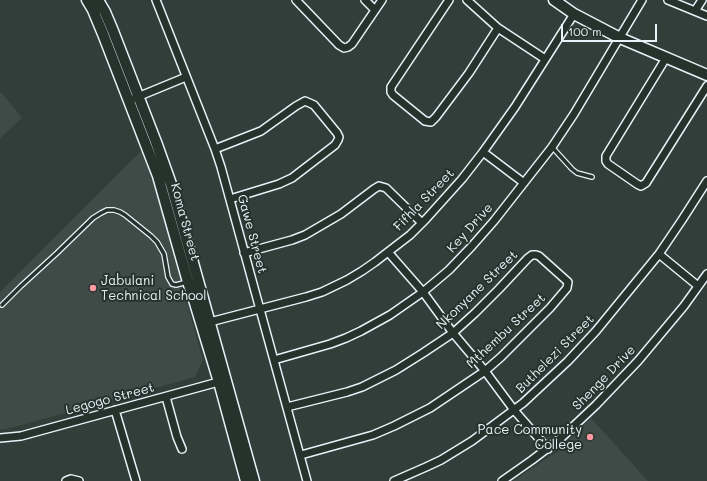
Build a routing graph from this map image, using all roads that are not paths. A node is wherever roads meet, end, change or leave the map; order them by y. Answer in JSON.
{"nodes":[{"id":1,"x":87,"y":0,"type":"edge"},
{"id":2,"x":98,"y":0,"type":"edge"},
{"id":3,"x":156,"y":0,"type":"edge"},
{"id":4,"x":296,"y":0,"type":"edge"},
{"id":5,"x":365,"y":0,"type":"edge"},
{"id":6,"x":382,"y":0,"type":"edge"},
{"id":7,"x":449,"y":0,"type":"edge"},
{"id":8,"x":467,"y":0,"type":"edge"},
{"id":9,"x":554,"y":0,"type":"edge"},
{"id":10,"x":642,"y":0,"type":"edge"},
{"id":11,"x":668,"y":0,"type":"edge"},
{"id":12,"x":702,"y":0,"type":"edge"},
{"id":13,"x":375,"y":10,"type":"junction"},
{"id":14,"x":695,"y":11,"type":"junction"},
{"id":15,"x":574,"y":14,"type":"junction"},
{"id":16,"x":707,"y":16,"type":"edge"},
{"id":17,"x":498,"y":28,"type":"junction"},
{"id":18,"x":620,"y":38,"type":"junction"},
{"id":19,"x":666,"y":58,"type":"junction"},
{"id":20,"x":545,"y":59,"type":"junction"},
{"id":21,"x":707,"y":75,"type":"edge"},
{"id":22,"x":186,"y":77,"type":"junction"},
{"id":23,"x":707,"y":86,"type":"edge"},
{"id":24,"x":134,"y":99,"type":"junction"},
{"id":25,"x":552,"y":147,"type":"junction"},
{"id":26,"x":215,"y":149,"type":"junction"},
{"id":27,"x":483,"y":152,"type":"junction"},
{"id":28,"x":592,"y":177,"type":"dead end"},
{"id":29,"x":707,"y":180,"type":"edge"},
{"id":30,"x":524,"y":183,"type":"junction"},
{"id":31,"x":230,"y":199,"type":"junction"},
{"id":32,"x":422,"y":223,"type":"junction"},
{"id":33,"x":388,"y":252,"type":"junction"},
{"id":34,"x":244,"y":253,"type":"junction"},
{"id":35,"x":659,"y":254,"type":"junction"},
{"id":36,"x":707,"y":274,"type":"edge"},
{"id":37,"x":192,"y":279,"type":"junction"},
{"id":38,"x":568,"y":283,"type":"joint"},
{"id":39,"x":698,"y":286,"type":"junction"},
{"id":40,"x":423,"y":292,"type":"junction"},
{"id":41,"x":2,"y":305,"type":"dead end"},
{"id":42,"x":260,"y":309,"type":"junction"},
{"id":43,"x":205,"y":323,"type":"junction"},
{"id":44,"x":453,"y":333,"type":"junction"},
{"id":45,"x":274,"y":360,"type":"junction"},
{"id":46,"x":484,"y":371,"type":"junction"},
{"id":47,"x":223,"y":381,"type":"junction"},
{"id":48,"x":166,"y":397,"type":"junction"},
{"id":49,"x":287,"y":407,"type":"junction"},
{"id":50,"x":115,"y":410,"type":"junction"},
{"id":51,"x":514,"y":410,"type":"junction"},
{"id":52,"x":0,"y":438,"type":"edge"},
{"id":53,"x":182,"y":449,"type":"dead end"},
{"id":54,"x":548,"y":449,"type":"junction"},
{"id":55,"x":301,"y":455,"type":"junction"},
{"id":56,"x":66,"y":481,"type":"edge"},
{"id":57,"x":80,"y":481,"type":"edge"},
{"id":58,"x":136,"y":481,"type":"edge"},
{"id":59,"x":246,"y":481,"type":"edge"},
{"id":60,"x":254,"y":481,"type":"edge"},
{"id":61,"x":307,"y":481,"type":"edge"},
{"id":62,"x":394,"y":481,"type":"edge"},
{"id":63,"x":502,"y":481,"type":"edge"}],
"edges":[{"from":1,"to":24,"type":"main road","name":"Koma Street"},
{"from":2,"to":24,"type":"main road","name":"Koma Street"},
{"from":3,"to":22,"type":"street","name":"Gawe Street"},
{"from":4,"to":13,"type":"street"},
{"from":5,"to":13,"type":"street"},
{"from":6,"to":13,"type":"street"},
{"from":7,"to":17,"type":"street"},
{"from":8,"to":17,"type":"street"},
{"from":9,"to":15,"type":"main road"},
{"from":10,"to":18,"type":"street","name":"Key Drive"},
{"from":11,"to":14,"type":"street"},
{"from":12,"to":14,"type":"street"},
{"from":14,"to":16,"type":"street"},
{"from":15,"to":18,"type":"main road"},
{"from":15,"to":20,"type":"street","name":"Fifhla Street"},
{"from":17,"to":20,"type":"street"},
{"from":18,"to":19,"type":"main road"},
{"from":18,"to":25,"type":"street","name":"Key Drive"},
{"from":19,"to":21,"type":"main road"},
{"from":19,"to":23,"type":"street"},
{"from":20,"to":27,"type":"street","name":"Fifhla Street"},
{"from":22,"to":24,"type":"street"},
{"from":22,"to":26,"type":"street","name":"Gawe Street"},
{"from":24,"to":37,"type":"main road","name":"Koma Street"},
{"from":25,"to":28,"type":"lane"},
{"from":25,"to":30,"type":"street","name":"Key Drive"},
{"from":26,"to":31,"type":"street","name":"Gawe Street"},
{"from":26,"to":31,"type":"street"},
{"from":27,"to":30,"type":"street"},
{"from":27,"to":32,"type":"street","name":"Fifhla Street"},
{"from":29,"to":35,"type":"street","name":"Buthelezi Street"},
{"from":30,"to":40,"type":"street","name":"Key Drive"},
{"from":31,"to":34,"type":"street","name":"Gawe Street"},
{"from":32,"to":33,"type":"street","name":"Fifhla Street"},
{"from":32,"to":34,"type":"street"},
{"from":33,"to":40,"type":"street"},
{"from":33,"to":42,"type":"street","name":"Fifhla Street"},
{"from":34,"to":42,"type":"street","name":"Gawe Street"},
{"from":35,"to":39,"type":"street"},
{"from":35,"to":51,"type":"street","name":"Buthelezi Street"},
{"from":36,"to":39,"type":"street","name":"Shenge Drive"},
{"from":37,"to":41,"type":"lane"},
{"from":37,"to":43,"type":"main road","name":"Koma Street"},
{"from":38,"to":44,"type":"street","name":"Nkonyane Street"},
{"from":38,"to":46,"type":"street","name":"Mthembu Street"},
{"from":39,"to":54,"type":"street","name":"Shenge Drive"},
{"from":40,"to":44,"type":"street"},
{"from":40,"to":45,"type":"street","name":"Key Drive"},
{"from":42,"to":43,"type":"street","name":"Fifhla Street"},
{"from":42,"to":45,"type":"street","name":"Gawe Street"},
{"from":43,"to":47,"type":"main road","name":"Koma Street"},
{"from":44,"to":46,"type":"street"},
{"from":44,"to":49,"type":"street","name":"Nkonyane Street"},
{"from":45,"to":49,"type":"street","name":"Gawe Street"},
{"from":46,"to":51,"type":"street"},
{"from":46,"to":55,"type":"street","name":"Mthembu Street"},
{"from":47,"to":48,"type":"street","name":"Legogo Street"},
{"from":47,"to":59,"type":"main road","name":"Koma Street"},
{"from":47,"to":60,"type":"main road","name":"Koma Street"},
{"from":48,"to":50,"type":"street","name":"Legogo Street"},
{"from":48,"to":53,"type":"street"},
{"from":49,"to":55,"type":"street","name":"Gawe Street"},
{"from":50,"to":52,"type":"street","name":"Legogo Street"},
{"from":50,"to":58,"type":"street"},
{"from":51,"to":54,"type":"street"},
{"from":51,"to":62,"type":"street","name":"Buthelezi Street"},
{"from":54,"to":63,"type":"street","name":"Shenge Drive"},
{"from":55,"to":61,"type":"street","name":"Gawe Street"},
{"from":56,"to":57,"type":"street"}]}
